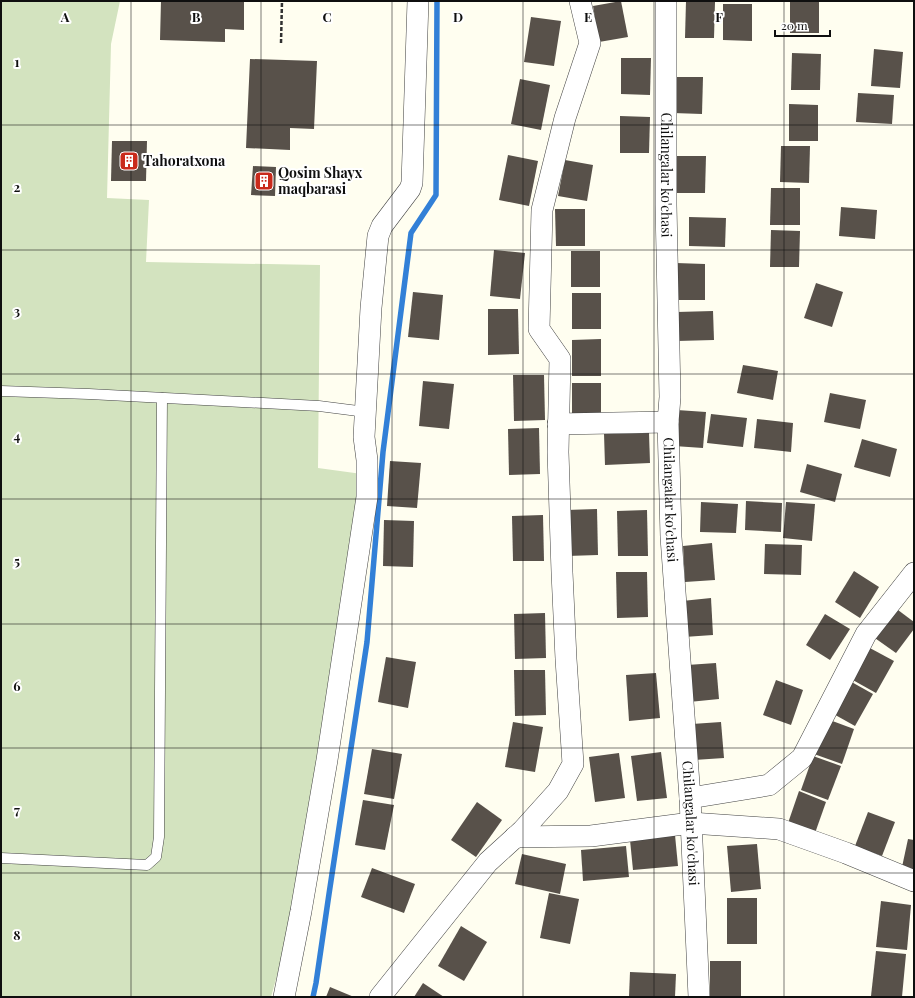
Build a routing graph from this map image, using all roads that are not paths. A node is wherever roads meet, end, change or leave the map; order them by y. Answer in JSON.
{"nodes":[{"id":1,"x":418,"y":1,"type":"edge"},
{"id":2,"x":580,"y":1,"type":"edge"},
{"id":3,"x":666,"y":1,"type":"edge"},
{"id":4,"x":1,"y":391,"type":"edge"},
{"id":5,"x":162,"y":398,"type":"junction"},
{"id":6,"x":366,"y":412,"type":"junction"},
{"id":7,"x":668,"y":422,"type":"junction"},
{"id":8,"x":558,"y":424,"type":"junction"},
{"id":9,"x":914,"y":572,"type":"edge"},
{"id":10,"x":690,"y":798,"type":"junction"},
{"id":11,"x":691,"y":823,"type":"junction"},
{"id":12,"x":515,"y":837,"type":"junction"},
{"id":13,"x":1,"y":858,"type":"edge"},
{"id":14,"x":914,"y":881,"type":"edge"},
{"id":15,"x":284,"y":997,"type":"edge"},
{"id":16,"x":380,"y":997,"type":"edge"},
{"id":17,"x":699,"y":997,"type":"edge"}],
"edges":[{"from":1,"to":6,"type":"street"},
{"from":2,"to":8,"type":"street"},
{"from":3,"to":7,"type":"street","name":"Chilangalar ko'chasi"},
{"from":4,"to":5,"type":"lane"},
{"from":5,"to":6,"type":"lane"},
{"from":5,"to":13,"type":"lane"},
{"from":6,"to":15,"type":"street"},
{"from":7,"to":8,"type":"street"},
{"from":7,"to":10,"type":"street","name":"Chilangalar ko'chasi"},
{"from":8,"to":12,"type":"street"},
{"from":9,"to":10,"type":"street"},
{"from":10,"to":11,"type":"street","name":"Chilangalar ko'chasi"},
{"from":11,"to":12,"type":"street"},
{"from":11,"to":14,"type":"street"},
{"from":11,"to":17,"type":"street","name":"Chilangalar ko'chasi"},
{"from":12,"to":16,"type":"street"}]}
